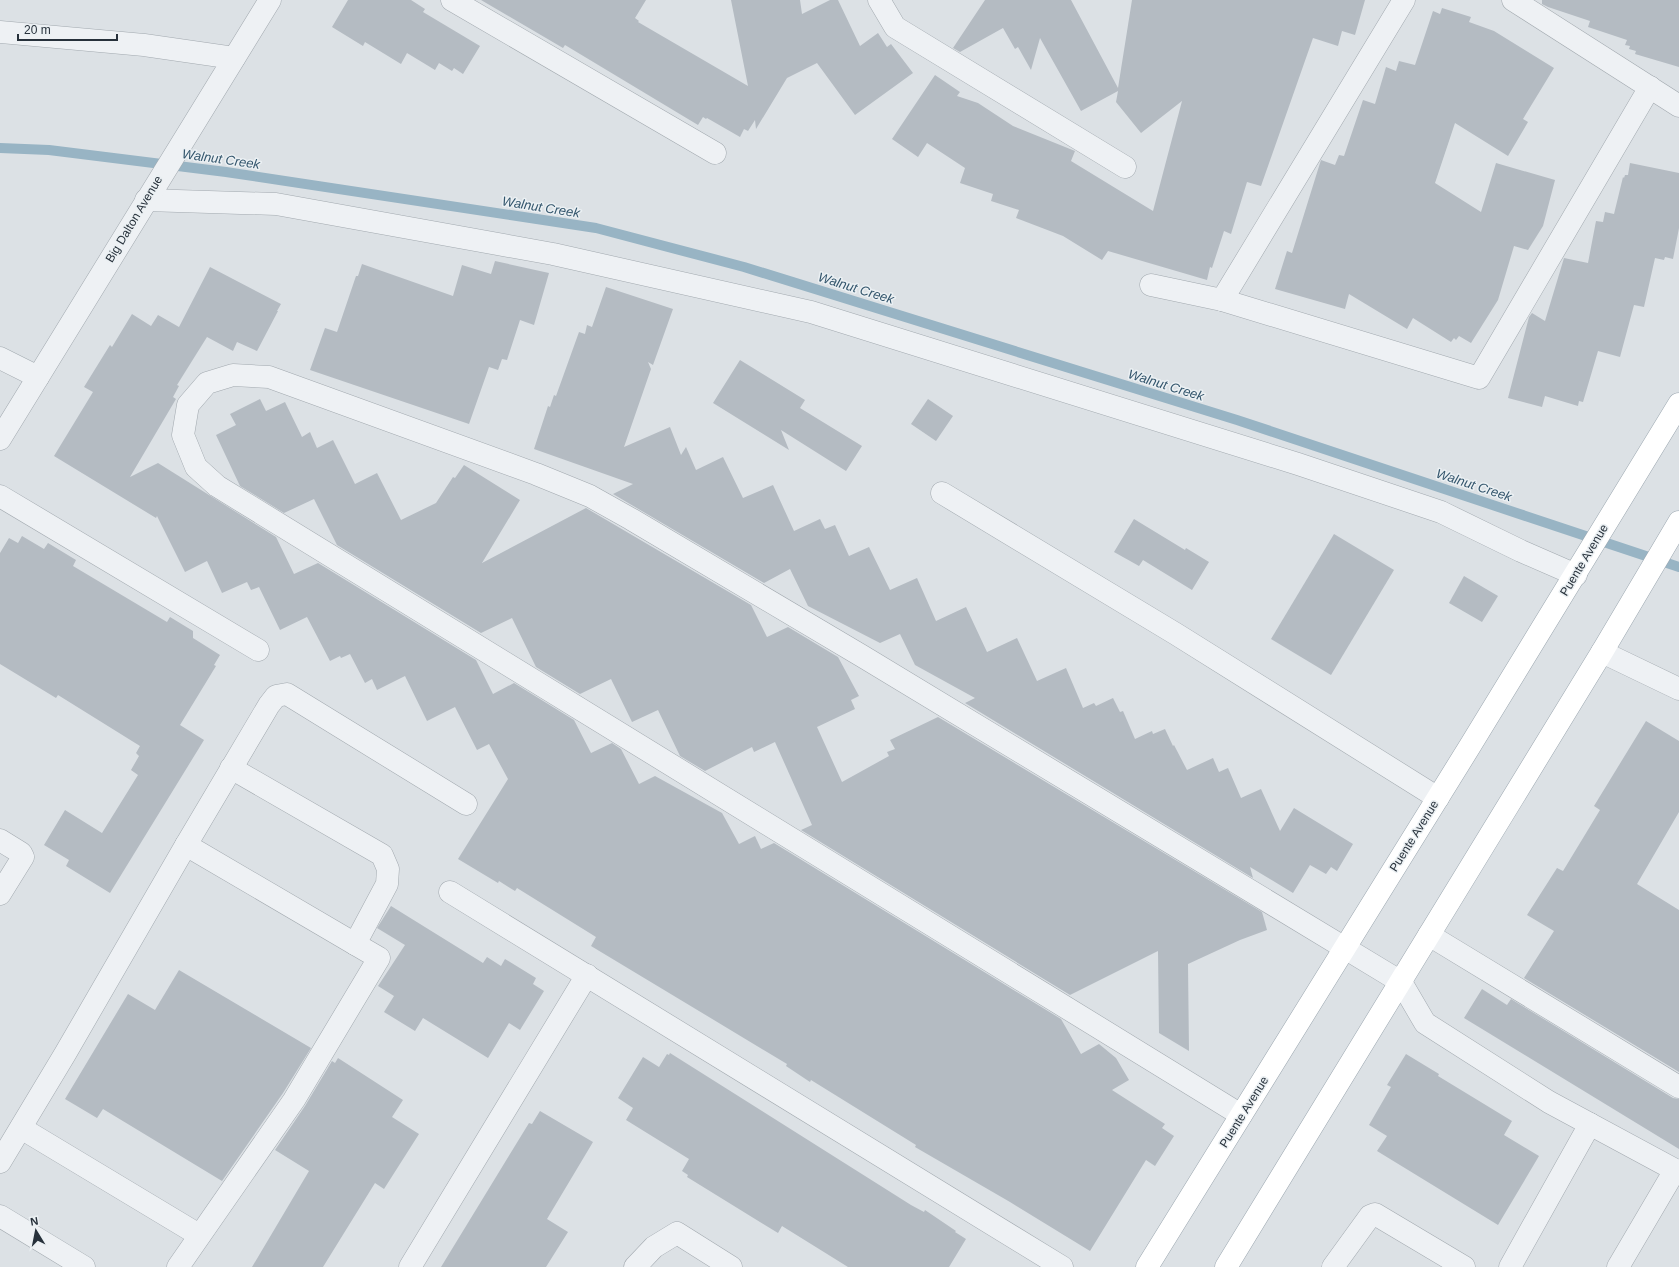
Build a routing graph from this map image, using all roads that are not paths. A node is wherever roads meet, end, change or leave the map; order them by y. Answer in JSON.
{"nodes":[{"id":1,"x":270,"y":0,"type":"edge"},
{"id":2,"x":452,"y":0,"type":"edge"},
{"id":3,"x":879,"y":0,"type":"edge"},
{"id":4,"x":1404,"y":0,"type":"edge"},
{"id":5,"x":1513,"y":0,"type":"edge"},
{"id":6,"x":0,"y":32,"type":"edge"},
{"id":7,"x":234,"y":58,"type":"junction"},
{"id":8,"x":1650,"y":87,"type":"junction"},
{"id":9,"x":1679,"y":106,"type":"edge"},
{"id":10,"x":715,"y":152,"type":"dead end"},
{"id":11,"x":1125,"y":167,"type":"dead end"},
{"id":12,"x":150,"y":194,"type":"junction"},
{"id":13,"x":1151,"y":285,"type":"dead end"},
{"id":14,"x":1222,"y":300,"type":"junction"},
{"id":15,"x":0,"y":358,"type":"edge"},
{"id":16,"x":38,"y":377,"type":"junction"},
{"id":17,"x":1679,"y":404,"type":"edge"},
{"id":18,"x":0,"y":439,"type":"edge"},
{"id":19,"x":942,"y":494,"type":"dead end"},
{"id":20,"x":0,"y":496,"type":"edge"},
{"id":21,"x":1679,"y":522,"type":"edge"},
{"id":22,"x":1576,"y":575,"type":"junction"},
{"id":23,"x":258,"y":650,"type":"dead end"},
{"id":24,"x":1602,"y":652,"type":"junction"},
{"id":25,"x":1679,"y":689,"type":"edge"},
{"id":26,"x":231,"y":768,"type":"junction"},
{"id":27,"x":1438,"y":798,"type":"junction"},
{"id":28,"x":466,"y":804,"type":"dead end"},
{"id":29,"x":0,"y":840,"type":"edge"},
{"id":30,"x":186,"y":845,"type":"junction"},
{"id":31,"x":450,"y":892,"type":"dead end"},
{"id":32,"x":0,"y":894,"type":"edge"},
{"id":33,"x":1429,"y":936,"type":"junction"},
{"id":34,"x":355,"y":944,"type":"junction"},
{"id":35,"x":1345,"y":948,"type":"junction"},
{"id":36,"x":587,"y":975,"type":"junction"},
{"id":37,"x":1401,"y":982,"type":"junction"},
{"id":38,"x":1679,"y":1087,"type":"edge"},
{"id":39,"x":1241,"y":1115,"type":"junction"},
{"id":40,"x":1590,"y":1124,"type":"junction"},
{"id":41,"x":21,"y":1128,"type":"junction"},
{"id":42,"x":0,"y":1162,"type":"edge"},
{"id":43,"x":1677,"y":1171,"type":"edge"},
{"id":44,"x":0,"y":1216,"type":"edge"},
{"id":45,"x":199,"y":1235,"type":"junction"},
{"id":46,"x":84,"y":1267,"type":"edge"},
{"id":47,"x":178,"y":1267,"type":"edge"},
{"id":48,"x":410,"y":1267,"type":"edge"},
{"id":49,"x":635,"y":1267,"type":"edge"},
{"id":50,"x":731,"y":1267,"type":"edge"},
{"id":51,"x":1062,"y":1267,"type":"edge"},
{"id":52,"x":1147,"y":1267,"type":"edge"},
{"id":53,"x":1226,"y":1267,"type":"edge"},
{"id":54,"x":1333,"y":1267,"type":"edge"},
{"id":55,"x":1464,"y":1267,"type":"edge"},
{"id":56,"x":1510,"y":1267,"type":"edge"},
{"id":57,"x":1618,"y":1267,"type":"edge"}],
"edges":[{"from":1,"to":7,"type":"street","name":"Big Dalton Avenue"},
{"from":2,"to":10,"type":"street"},
{"from":3,"to":11,"type":"street"},
{"from":4,"to":14,"type":"street"},
{"from":5,"to":8,"type":"street"},
{"from":6,"to":7,"type":"street"},
{"from":7,"to":12,"type":"street","name":"Big Dalton Avenue"},
{"from":8,"to":9,"type":"street"},
{"from":8,"to":14,"type":"street"},
{"from":12,"to":16,"type":"street","name":"Big Dalton Avenue"},
{"from":12,"to":22,"type":"street"},
{"from":13,"to":14,"type":"street"},
{"from":15,"to":16,"type":"street"},
{"from":16,"to":18,"type":"street","name":"Big Dalton Avenue"},
{"from":17,"to":22,"type":"main road","name":"Puente Avenue"},
{"from":19,"to":27,"type":"street"},
{"from":20,"to":23,"type":"street"},
{"from":21,"to":24,"type":"main road"},
{"from":22,"to":27,"type":"main road","name":"Puente Avenue"},
{"from":24,"to":25,"type":"street"},
{"from":24,"to":33,"type":"main road"},
{"from":26,"to":28,"type":"street"},
{"from":26,"to":30,"type":"street"},
{"from":26,"to":34,"type":"street"},
{"from":27,"to":35,"type":"main road","name":"Puente Avenue"},
{"from":29,"to":32,"type":"street"},
{"from":30,"to":34,"type":"street"},
{"from":30,"to":41,"type":"street"},
{"from":31,"to":36,"type":"street"},
{"from":33,"to":37,"type":"main road"},
{"from":33,"to":38,"type":"street"},
{"from":34,"to":45,"type":"street"},
{"from":35,"to":37,"type":"street"},
{"from":35,"to":39,"type":"main road","name":"Puente Avenue"},
{"from":35,"to":39,"type":"street"},
{"from":36,"to":48,"type":"street"},
{"from":36,"to":51,"type":"street"},
{"from":37,"to":40,"type":"street"},
{"from":37,"to":53,"type":"main road"},
{"from":39,"to":52,"type":"main road","name":"Puente Avenue"},
{"from":40,"to":43,"type":"street"},
{"from":40,"to":56,"type":"street"},
{"from":41,"to":42,"type":"street"},
{"from":41,"to":45,"type":"street"},
{"from":43,"to":57,"type":"street"},
{"from":44,"to":46,"type":"street"},
{"from":45,"to":47,"type":"street"},
{"from":49,"to":50,"type":"street"},
{"from":54,"to":55,"type":"street"}]}
